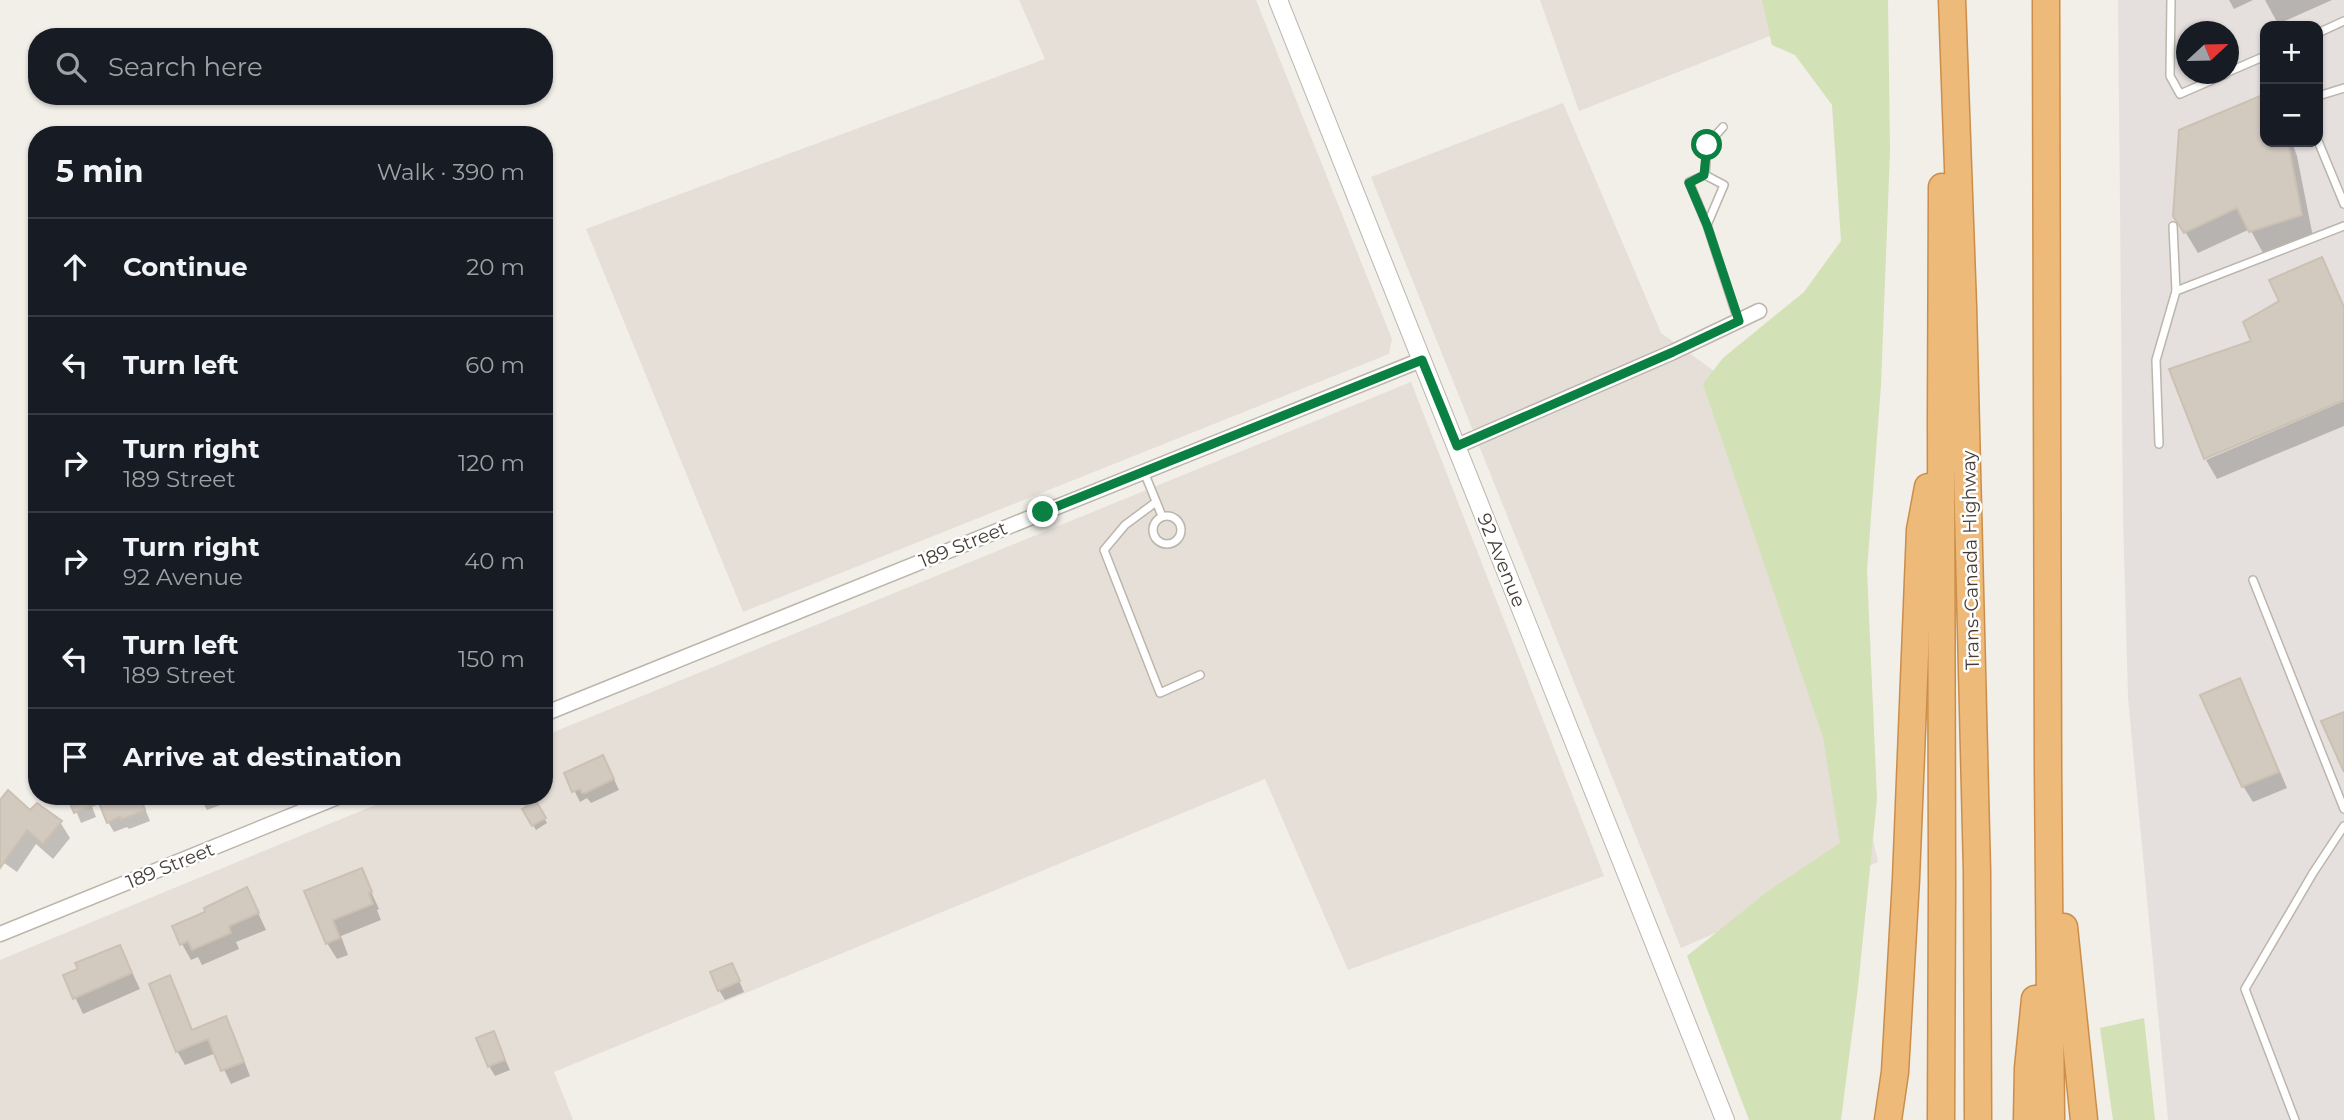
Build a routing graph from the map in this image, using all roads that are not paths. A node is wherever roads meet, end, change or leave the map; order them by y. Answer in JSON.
{"nodes":[{"id":1,"x":1278,"y":0,"type":"edge"},
{"id":2,"x":1945,"y":0,"type":"edge"},
{"id":3,"x":1952,"y":0,"type":"edge"},
{"id":4,"x":2046,"y":0,"type":"edge"},
{"id":5,"x":2171,"y":0,"type":"edge"},
{"id":6,"x":2344,"y":21,"type":"edge"},
{"id":7,"x":2323,"y":31,"type":"edge"},
{"id":8,"x":2260,"y":58,"type":"edge"},
{"id":9,"x":2239,"y":68,"type":"edge"},
{"id":10,"x":2202,"y":84,"type":"edge"},
{"id":11,"x":2344,"y":88,"type":"edge"},
{"id":12,"x":2323,"y":94,"type":"edge"},
{"id":13,"x":1723,"y":127,"type":"dead end"},
{"id":14,"x":2320,"y":147,"type":"edge"},
{"id":15,"x":1704,"y":175,"type":"junction"},
{"id":16,"x":2344,"y":204,"type":"edge"},
{"id":17,"x":1707,"y":225,"type":"junction"},
{"id":18,"x":2173,"y":226,"type":"dead end"},
{"id":19,"x":2344,"y":226,"type":"edge"},
{"id":20,"x":2175,"y":291,"type":"junction"},
{"id":21,"x":1759,"y":311,"type":"dead end"},
{"id":22,"x":1739,"y":321,"type":"junction"},
{"id":23,"x":1422,"y":360,"type":"junction"},
{"id":24,"x":1940,"y":416,"type":"junction"},
{"id":25,"x":2159,"y":444,"type":"dead end"},
{"id":26,"x":1457,"y":446,"type":"junction"},
{"id":27,"x":1144,"y":472,"type":"junction"},
{"id":28,"x":1156,"y":502,"type":"junction"},
{"id":29,"x":1162,"y":516,"type":"junction"},
{"id":30,"x":2253,"y":580,"type":"dead end"},
{"id":31,"x":1200,"y":675,"type":"dead end"},
{"id":32,"x":553,"y":710,"type":"edge"},
{"id":33,"x":2048,"y":770,"type":"junction"},
{"id":34,"x":318,"y":805,"type":"edge"},
{"id":35,"x":2344,"y":809,"type":"edge"},
{"id":36,"x":2344,"y":826,"type":"edge"},
{"id":37,"x":2049,"y":868,"type":"junction"},
{"id":38,"x":0,"y":934,"type":"edge"},
{"id":39,"x":1725,"y":1120,"type":"edge"},
{"id":40,"x":1888,"y":1120,"type":"edge"},
{"id":41,"x":1941,"y":1120,"type":"edge"},
{"id":42,"x":1978,"y":1120,"type":"edge"},
{"id":43,"x":2027,"y":1120,"type":"edge"},
{"id":44,"x":2051,"y":1120,"type":"edge"},
{"id":45,"x":2084,"y":1120,"type":"edge"},
{"id":46,"x":2295,"y":1120,"type":"edge"}],
"edges":[{"from":1,"to":23,"type":"street","name":"92 Avenue"},
{"from":2,"to":24,"type":"highway","name":"Trans-Canada Highway"},
{"from":3,"to":42,"type":"highway","name":"Trans-Canada Highway"},
{"from":4,"to":33,"type":"highway"},
{"from":5,"to":10,"type":"lane"},
{"from":6,"to":7,"type":"lane"},
{"from":8,"to":9,"type":"lane"},
{"from":11,"to":12,"type":"lane"},
{"from":13,"to":15,"type":"lane"},
{"from":14,"to":16,"type":"lane"},
{"from":15,"to":17,"type":"lane"},
{"from":15,"to":17,"type":"lane"},
{"from":17,"to":22,"type":"lane"},
{"from":18,"to":20,"type":"lane"},
{"from":19,"to":20,"type":"lane"},
{"from":20,"to":25,"type":"lane"},
{"from":21,"to":22,"type":"street"},
{"from":22,"to":26,"type":"street"},
{"from":23,"to":26,"type":"street","name":"92 Avenue"},
{"from":23,"to":27,"type":"street","name":"189 Street"},
{"from":24,"to":40,"type":"highway"},
{"from":24,"to":41,"type":"highway","name":"Trans-Canada Highway"},
{"from":26,"to":39,"type":"street","name":"92 Avenue"},
{"from":27,"to":28,"type":"lane"},
{"from":27,"to":32,"type":"street","name":"189 Street"},
{"from":28,"to":29,"type":"lane"},
{"from":28,"to":31,"type":"lane"},
{"from":29,"to":29,"type":"lane"},
{"from":30,"to":35,"type":"lane"},
{"from":33,"to":37,"type":"highway"},
{"from":33,"to":45,"type":"highway"},
{"from":34,"to":38,"type":"street","name":"189 Street"},
{"from":36,"to":46,"type":"lane"},
{"from":37,"to":43,"type":"highway"},
{"from":37,"to":44,"type":"highway"}]}
